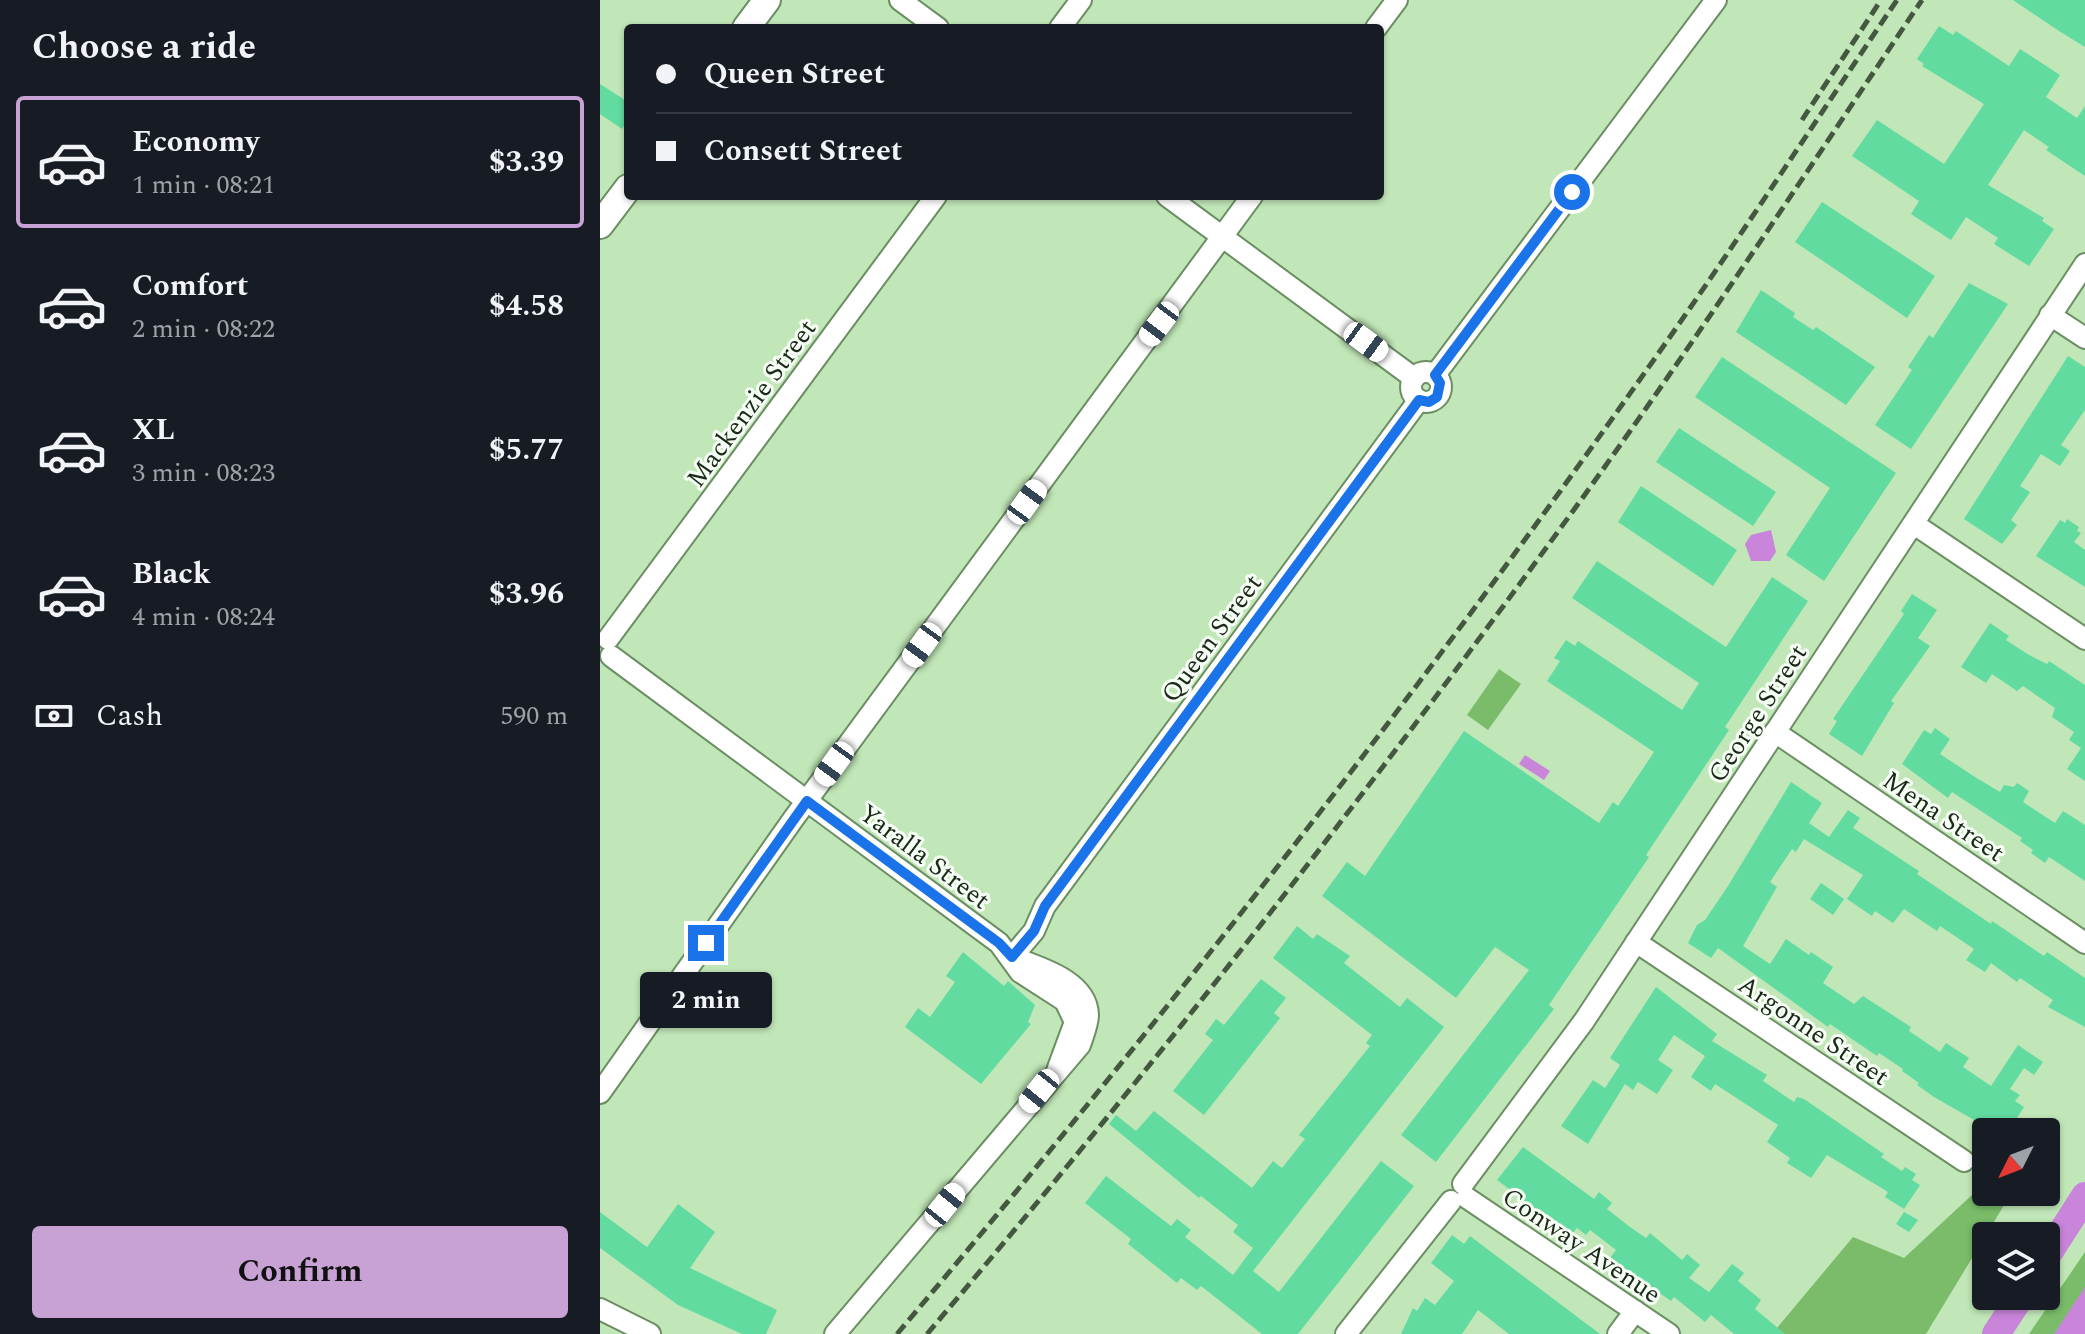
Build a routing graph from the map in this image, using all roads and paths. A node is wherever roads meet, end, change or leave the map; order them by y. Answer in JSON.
{"nodes":[{"id":1,"x":767,"y":0,"type":"edge"},
{"id":2,"x":900,"y":0,"type":"edge"},
{"id":3,"x":1081,"y":0,"type":"edge"},
{"id":4,"x":1397,"y":0,"type":"edge"},
{"id":5,"x":1716,"y":0,"type":"edge"},
{"id":6,"x":749,"y":24,"type":"edge"},
{"id":7,"x":933,"y":24,"type":"edge"},
{"id":8,"x":1063,"y":24,"type":"edge"},
{"id":9,"x":1379,"y":24,"type":"edge"},
{"id":10,"x":624,"y":193,"type":"edge"},
{"id":11,"x":933,"y":200,"type":"edge"},
{"id":12,"x":1172,"y":200,"type":"edge"},
{"id":13,"x":1249,"y":200,"type":"edge"},
{"id":14,"x":600,"y":225,"type":"edge"},
{"id":15,"x":1222,"y":237,"type":"junction"},
{"id":16,"x":2085,"y":264,"type":"edge"},
{"id":17,"x":2050,"y":315,"type":"junction"},
{"id":18,"x":2085,"y":338,"type":"edge"},
{"id":19,"x":1425,"y":376,"type":"junction"},
{"id":20,"x":1914,"y":524,"type":"junction"},
{"id":21,"x":2085,"y":639,"type":"edge"},
{"id":22,"x":605,"y":648,"type":"edge"},
{"id":23,"x":1775,"y":732,"type":"junction"},
{"id":24,"x":807,"y":801,"type":"junction"},
{"id":25,"x":1636,"y":942,"type":"junction"},
{"id":26,"x":2085,"y":943,"type":"edge"},
{"id":27,"x":1012,"y":957,"type":"junction"},
{"id":28,"x":600,"y":1093,"type":"edge"},
{"id":29,"x":1964,"y":1161,"type":"dead end"},
{"id":30,"x":1460,"y":1194,"type":"junction"},
{"id":31,"x":600,"y":1309,"type":"edge"},
{"id":32,"x":1635,"y":1311,"type":"junction"},
{"id":33,"x":650,"y":1334,"type":"edge"},
{"id":34,"x":835,"y":1334,"type":"edge"},
{"id":35,"x":1346,"y":1334,"type":"edge"},
{"id":36,"x":1618,"y":1334,"type":"edge"},
{"id":37,"x":1669,"y":1334,"type":"edge"}],
"edges":[{"from":1,"to":6,"type":"main road"},
{"from":2,"to":7,"type":"street"},
{"from":3,"to":8,"type":"street"},
{"from":4,"to":9,"type":"street"},
{"from":5,"to":19,"type":"street"},
{"from":10,"to":14,"type":"main road"},
{"from":11,"to":22,"type":"street","name":"Mackenzie Street"},
{"from":12,"to":15,"type":"street"},
{"from":13,"to":15,"type":"street"},
{"from":15,"to":19,"type":"street"},
{"from":15,"to":24,"type":"street"},
{"from":16,"to":17,"type":"street","name":"George Street"},
{"from":17,"to":18,"type":"street"},
{"from":17,"to":20,"type":"street","name":"George Street"},
{"from":19,"to":27,"type":"street","name":"Queen Street"},
{"from":20,"to":21,"type":"street"},
{"from":20,"to":23,"type":"street","name":"George Street"},
{"from":22,"to":24,"type":"street","name":"Yaralla Street"},
{"from":23,"to":25,"type":"street","name":"George Street"},
{"from":23,"to":26,"type":"street","name":"Mena Street"},
{"from":24,"to":27,"type":"street","name":"Yaralla Street"},
{"from":24,"to":28,"type":"street"},
{"from":25,"to":29,"type":"street","name":"Argonne Street"},
{"from":25,"to":30,"type":"street","name":"George Street"},
{"from":27,"to":34,"type":"street"},
{"from":30,"to":32,"type":"street","name":"Conway Avenue"},
{"from":30,"to":35,"type":"street","name":"George Street"},
{"from":31,"to":33,"type":"street"},
{"from":32,"to":36,"type":"street"},
{"from":32,"to":37,"type":"street","name":"Conway Avenue"}]}
